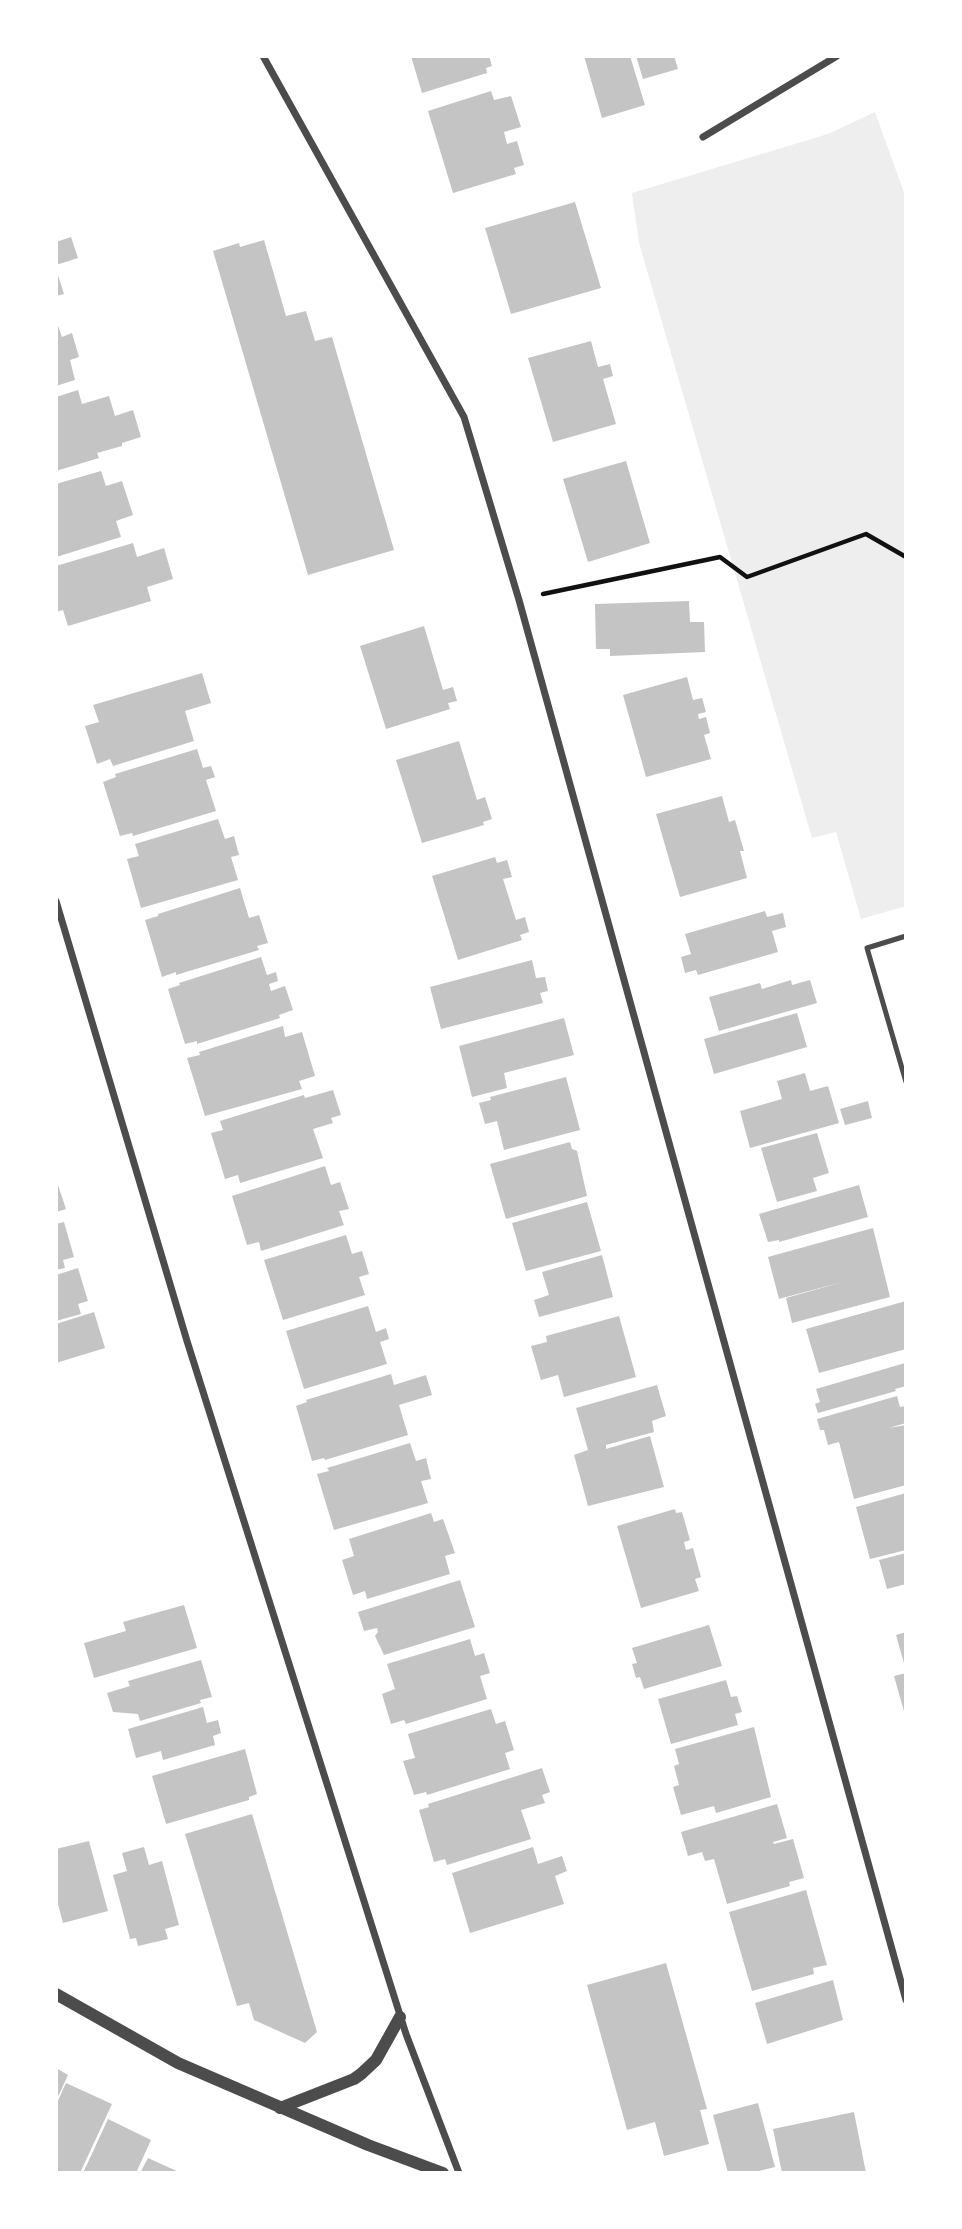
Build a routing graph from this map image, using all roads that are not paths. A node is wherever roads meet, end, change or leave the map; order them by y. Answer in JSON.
{"nodes":[{"id":1,"x":263,"y":56,"type":"edge"},
{"id":2,"x":837,"y":56,"type":"edge"},
{"id":3,"x":704,"y":137,"type":"dead end"},
{"id":4,"x":56,"y":901,"type":"edge"},
{"id":5,"x":906,"y":936,"type":"edge"},
{"id":6,"x":906,"y":1082,"type":"edge"},
{"id":7,"x":56,"y":1994,"type":"edge"},
{"id":8,"x":906,"y":2000,"type":"edge"},
{"id":9,"x":400,"y":2017,"type":"junction"},
{"id":10,"x":280,"y":2108,"type":"junction"},
{"id":11,"x":443,"y":2173,"type":"edge"},
{"id":12,"x":459,"y":2173,"type":"edge"}],
"edges":[{"from":1,"to":8,"type":"street"},
{"from":2,"to":3,"type":"street"},
{"from":4,"to":9,"type":"street"},
{"from":5,"to":6,"type":"lane"},
{"from":7,"to":10,"type":"street"},
{"from":9,"to":10,"type":"street"},
{"from":9,"to":12,"type":"street"},
{"from":10,"to":11,"type":"street"}]}
